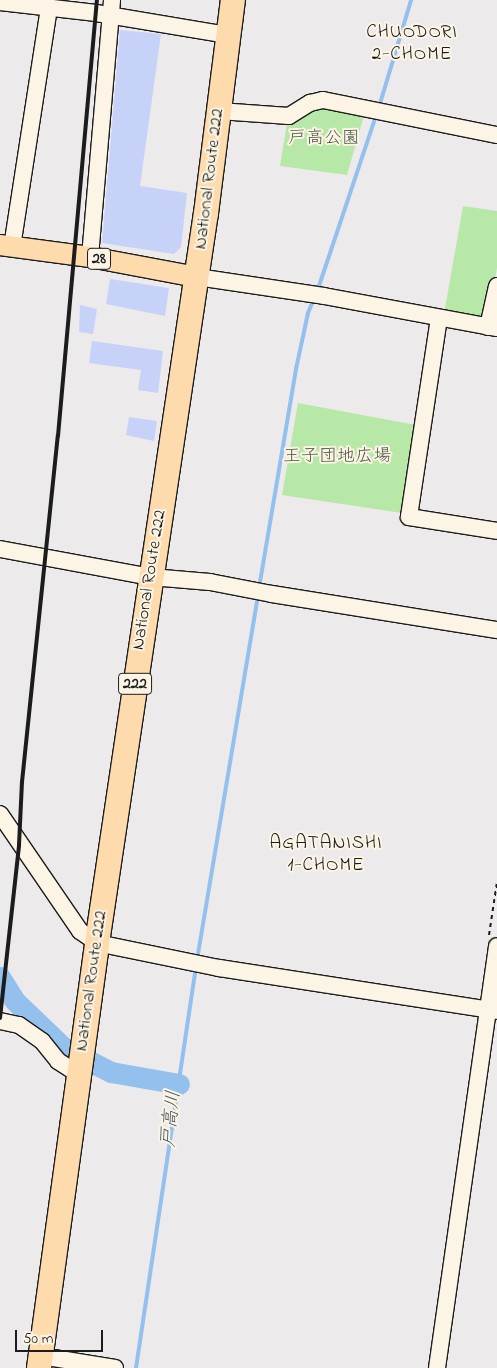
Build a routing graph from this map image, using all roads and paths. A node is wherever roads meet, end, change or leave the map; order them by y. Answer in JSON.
{"nodes":[{"id":1,"x":234,"y":0,"type":"edge"},
{"id":2,"x":0,"y":2,"type":"edge"},
{"id":3,"x":49,"y":8,"type":"junction"},
{"id":4,"x":111,"y":8,"type":"edge"},
{"id":5,"x":228,"y":35,"type":"junction"},
{"id":6,"x":219,"y":111,"type":"junction"},
{"id":7,"x":497,"y":135,"type":"edge"},
{"id":8,"x":6,"y":246,"type":"edge"},
{"id":9,"x":90,"y":257,"type":"junction"},
{"id":10,"x":197,"y":277,"type":"junction"},
{"id":11,"x":497,"y":286,"type":"edge"},
{"id":12,"x":439,"y":318,"type":"junction"},
{"id":13,"x":493,"y":328,"type":"edge"},
{"id":14,"x":497,"y":531,"type":"edge"},
{"id":15,"x":0,"y":549,"type":"edge"},
{"id":16,"x":150,"y":577,"type":"junction"},
{"id":17,"x":497,"y":630,"type":"edge"},
{"id":18,"x":0,"y":814,"type":"edge"},
{"id":19,"x":97,"y":943,"type":"junction"},
{"id":20,"x":497,"y":946,"type":"edge"},
{"id":21,"x":492,"y":1010,"type":"edge"},
{"id":22,"x":0,"y":1021,"type":"edge"},
{"id":23,"x":78,"y":1074,"type":"junction"},
{"id":24,"x":40,"y":1362,"type":"edge"},
{"id":25,"x":116,"y":1368,"type":"edge"},
{"id":26,"x":437,"y":1368,"type":"edge"}],
"edges":[{"from":1,"to":5,"type":"highway","name":"National Route 222","number":"222"},
{"from":2,"to":3,"type":"street"},
{"from":3,"to":4,"type":"street"},
{"from":3,"to":8,"type":"street"},
{"from":4,"to":5,"type":"street"},
{"from":4,"to":9,"type":"street"},
{"from":5,"to":6,"type":"highway","name":"National Route 222","number":"222"},
{"from":6,"to":7,"type":"street"},
{"from":6,"to":10,"type":"highway","name":"National Route 222","number":"222"},
{"from":8,"to":9,"type":"main road","number":"28"},
{"from":9,"to":10,"type":"main road","number":"28"},
{"from":10,"to":12,"type":"street"},
{"from":10,"to":16,"type":"highway","name":"National Route 222","number":"222"},
{"from":11,"to":13,"type":"street"},
{"from":12,"to":13,"type":"street"},
{"from":12,"to":14,"type":"street"},
{"from":15,"to":16,"type":"street"},
{"from":16,"to":17,"type":"street"},
{"from":16,"to":19,"type":"highway","name":"National Route 222","number":"222"},
{"from":18,"to":19,"type":"street"},
{"from":19,"to":21,"type":"street"},
{"from":19,"to":23,"type":"highway","name":"National Route 222","number":"222"},
{"from":20,"to":21,"type":"street"},
{"from":21,"to":26,"type":"street"},
{"from":22,"to":23,"type":"street"},
{"from":23,"to":24,"type":"highway","name":"National Route 222","number":"222"},
{"from":24,"to":25,"type":"street"}]}
